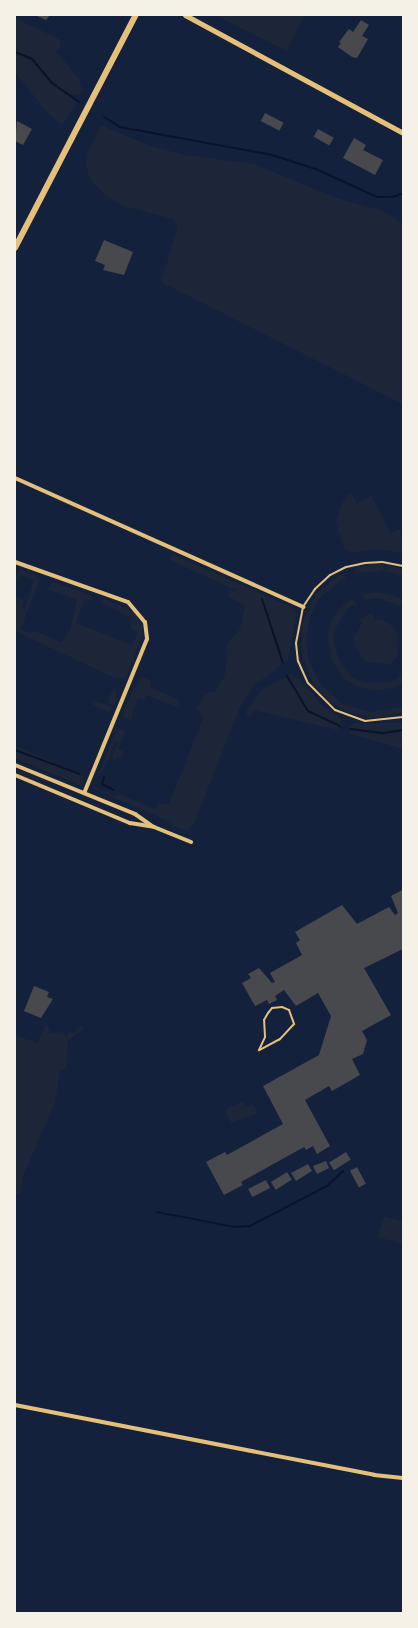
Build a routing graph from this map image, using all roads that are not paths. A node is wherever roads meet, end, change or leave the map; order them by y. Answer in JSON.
{"nodes":[{"id":1,"x":136,"y":15,"type":"edge"},
{"id":2,"x":185,"y":15,"type":"edge"},
{"id":3,"x":403,"y":133,"type":"edge"},
{"id":4,"x":15,"y":248,"type":"edge"},
{"id":5,"x":15,"y":478,"type":"edge"},
{"id":6,"x":15,"y":562,"type":"edge"},
{"id":7,"x":403,"y":566,"type":"edge"},
{"id":8,"x":303,"y":607,"type":"junction"},
{"id":9,"x":403,"y":717,"type":"edge"},
{"id":10,"x":15,"y":764,"type":"edge"},
{"id":11,"x":15,"y":776,"type":"edge"},
{"id":12,"x":84,"y":793,"type":"junction"},
{"id":13,"x":154,"y":827,"type":"junction"},
{"id":14,"x":191,"y":842,"type":"dead end"},
{"id":15,"x":288,"y":1010,"type":"joint"},
{"id":16,"x":15,"y":1405,"type":"edge"},
{"id":17,"x":403,"y":1478,"type":"edge"}],
"edges":[{"from":1,"to":4,"type":"main road"},
{"from":2,"to":3,"type":"main road"},
{"from":5,"to":8,"type":"street"},
{"from":6,"to":12,"type":"street"},
{"from":7,"to":8,"type":"lane"},
{"from":8,"to":9,"type":"lane"},
{"from":10,"to":12,"type":"street"},
{"from":11,"to":13,"type":"street"},
{"from":12,"to":13,"type":"street"},
{"from":13,"to":14,"type":"street"},
{"from":15,"to":15,"type":"lane"},
{"from":16,"to":17,"type":"street"}]}
